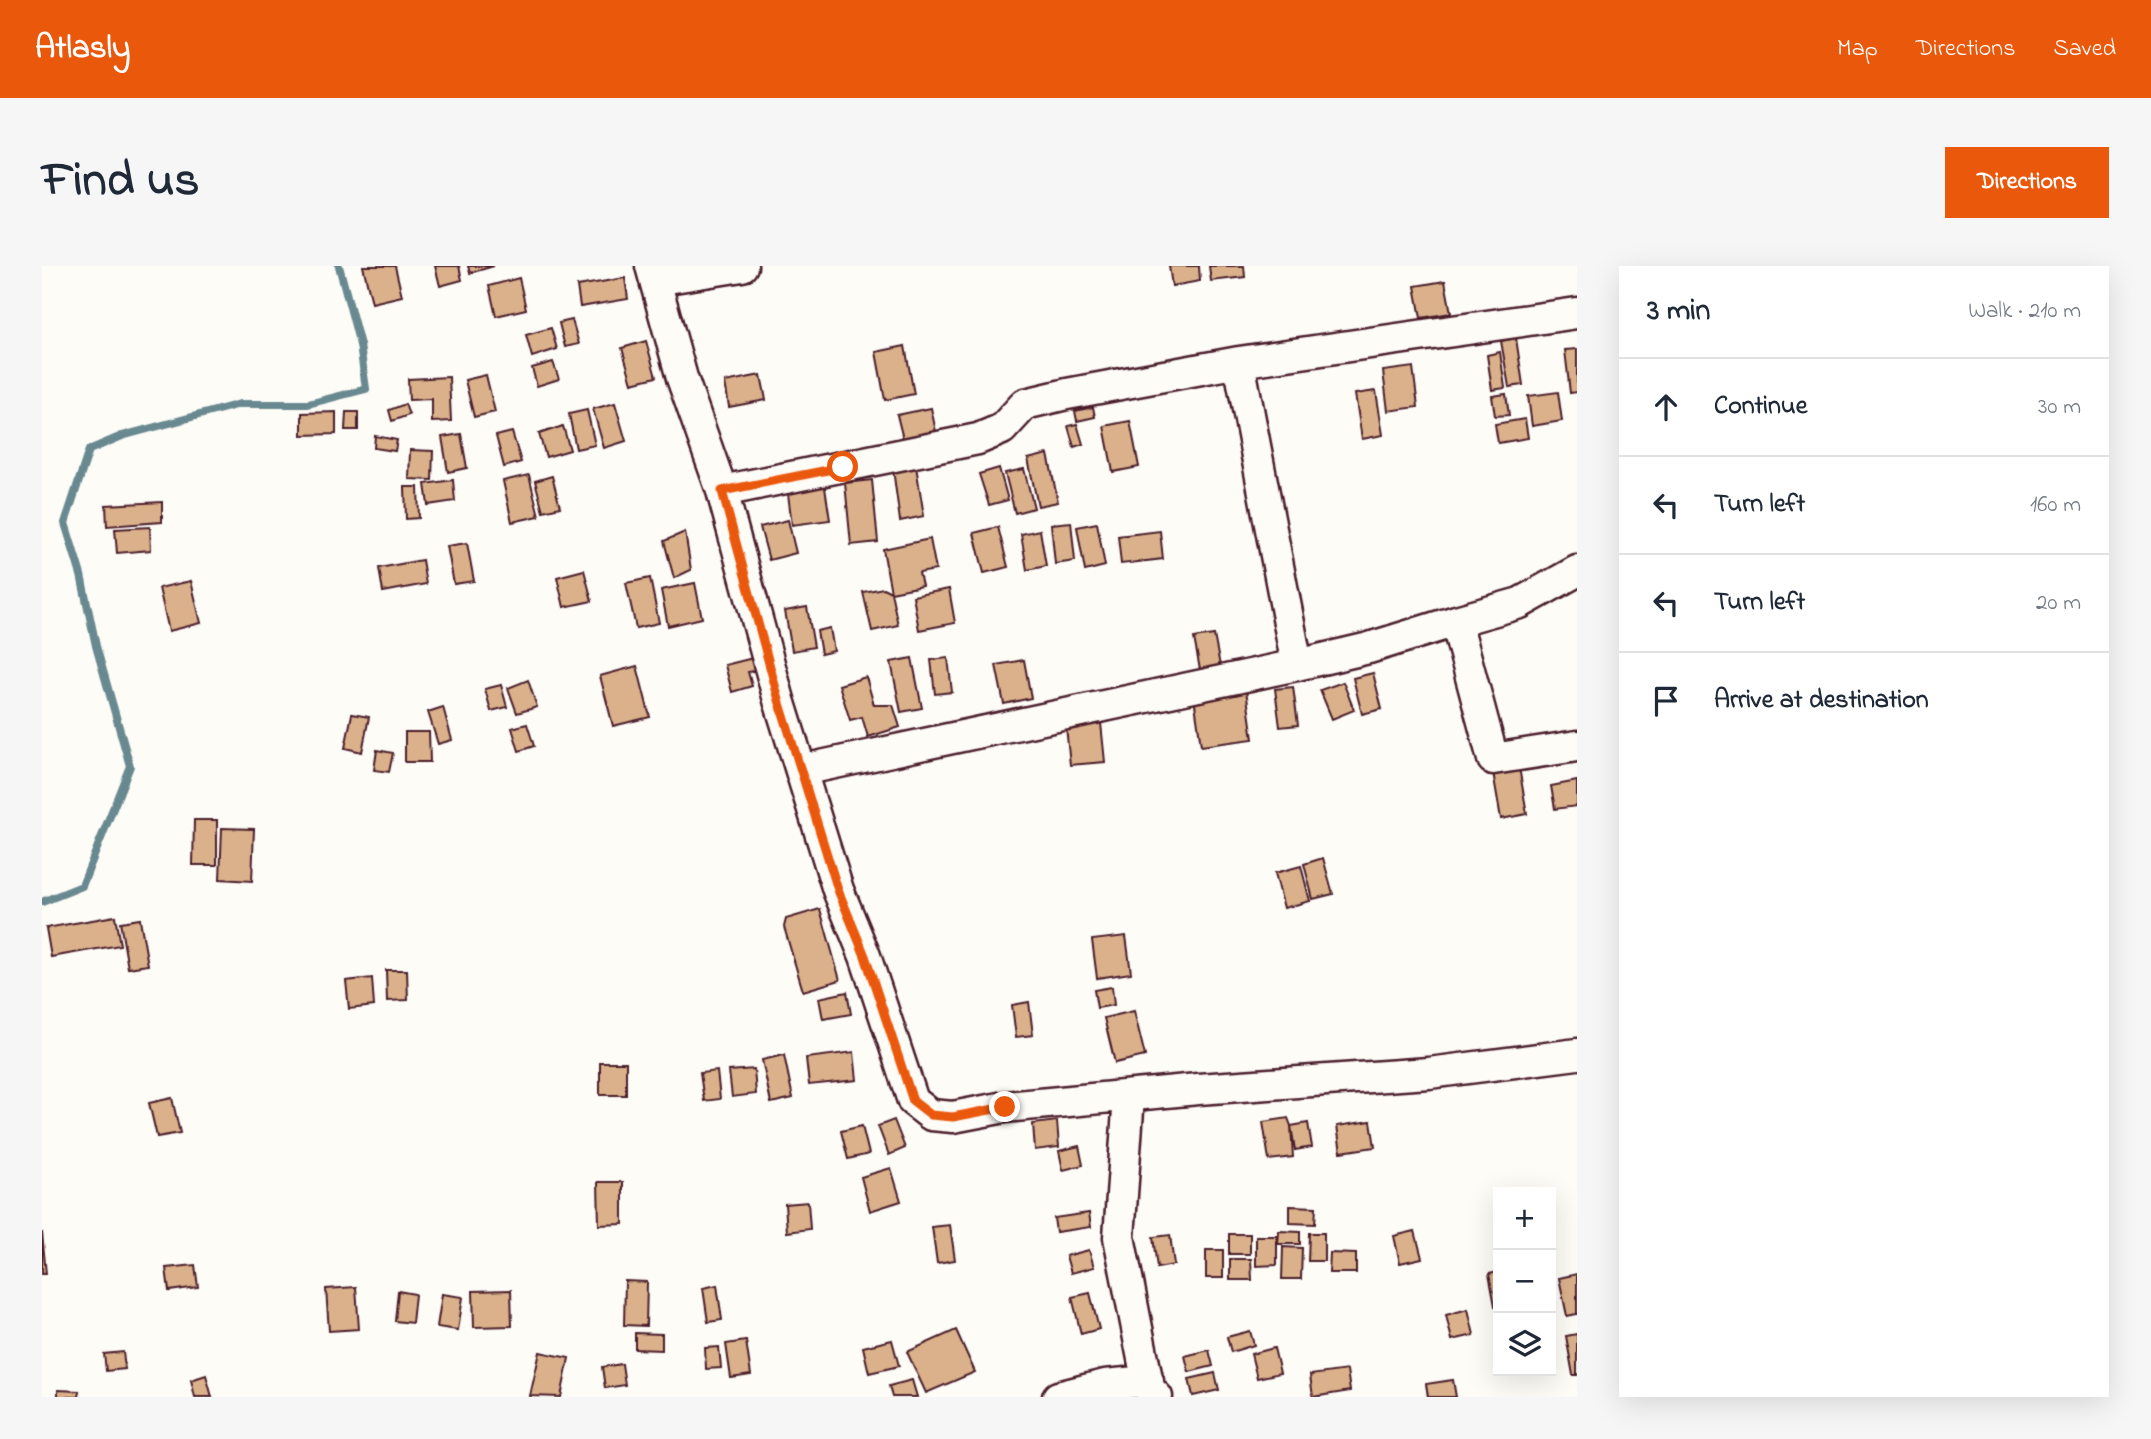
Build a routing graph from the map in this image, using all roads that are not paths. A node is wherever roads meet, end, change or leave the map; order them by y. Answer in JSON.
{"nodes":[{"id":1,"x":741,"y":266,"type":"edge"},
{"id":2,"x":653,"y":273,"type":"edge"},
{"id":3,"x":1577,"y":313,"type":"edge"},
{"id":4,"x":1239,"y":362,"type":"junction"},
{"id":5,"x":722,"y":491,"type":"junction"},
{"id":6,"x":1577,"y":571,"type":"edge"},
{"id":7,"x":1456,"y":621,"type":"junction"},
{"id":8,"x":1297,"y":664,"type":"junction"},
{"id":9,"x":1577,"y":746,"type":"edge"},
{"id":10,"x":802,"y":770,"type":"junction"},
{"id":11,"x":1577,"y":1054,"type":"edge"},
{"id":12,"x":1129,"y":1096,"type":"junction"},
{"id":13,"x":1152,"y":1389,"type":"edge"},
{"id":14,"x":1058,"y":1397,"type":"edge"}],
"edges":[{"from":1,"to":2,"type":"street"},
{"from":2,"to":5,"type":"street"},
{"from":3,"to":4,"type":"street"},
{"from":4,"to":5,"type":"street"},
{"from":4,"to":8,"type":"street"},
{"from":5,"to":10,"type":"street"},
{"from":6,"to":7,"type":"street"},
{"from":7,"to":8,"type":"street"},
{"from":7,"to":9,"type":"street"},
{"from":8,"to":10,"type":"street"},
{"from":10,"to":12,"type":"street"},
{"from":11,"to":12,"type":"street"},
{"from":12,"to":13,"type":"street"},
{"from":13,"to":14,"type":"street"}]}
